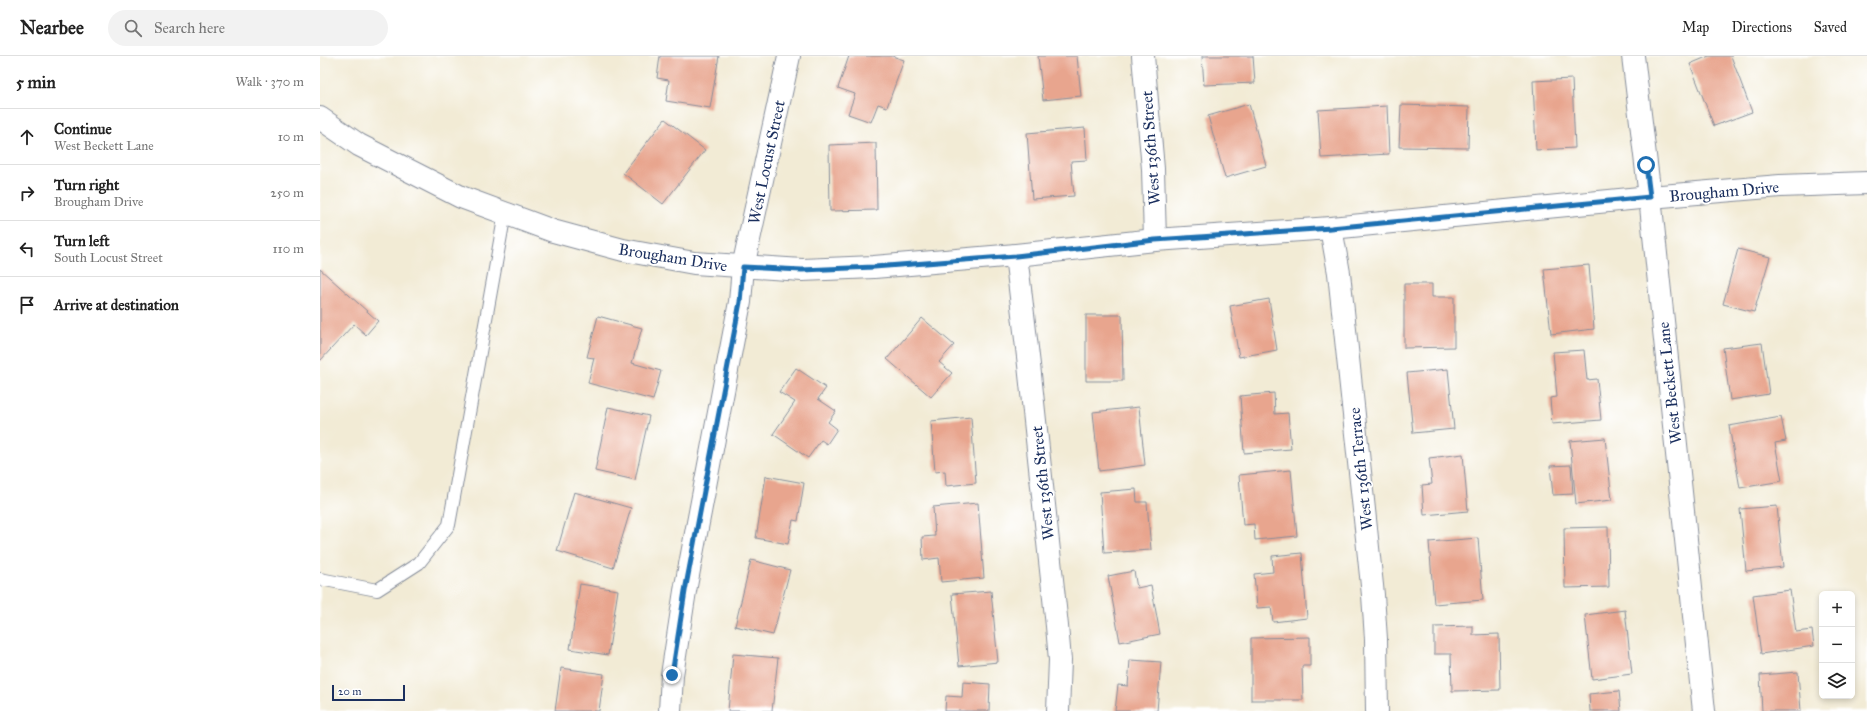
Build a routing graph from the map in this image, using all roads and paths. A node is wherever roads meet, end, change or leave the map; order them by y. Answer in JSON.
{"nodes":[{"id":1,"x":789,"y":56,"type":"edge"},
{"id":2,"x":1143,"y":56,"type":"edge"},
{"id":3,"x":1633,"y":56,"type":"edge"},
{"id":4,"x":320,"y":118,"type":"edge"},
{"id":5,"x":1867,"y":183,"type":"edge"},
{"id":6,"x":1650,"y":197,"type":"junction"},
{"id":7,"x":505,"y":213,"type":"junction"},
{"id":8,"x":1331,"y":228,"type":"junction"},
{"id":9,"x":1155,"y":240,"type":"junction"},
{"id":10,"x":1016,"y":256,"type":"junction"},
{"id":11,"x":743,"y":267,"type":"junction"},
{"id":12,"x":320,"y":579,"type":"edge"},
{"id":13,"x":670,"y":711,"type":"edge"},
{"id":14,"x":1058,"y":711,"type":"edge"},
{"id":15,"x":1377,"y":711,"type":"edge"},
{"id":16,"x":1704,"y":711,"type":"edge"}],
"edges":[{"from":1,"to":11,"type":"street","name":"West Locust Street"},
{"from":2,"to":9,"type":"street","name":"West 136th Street"},
{"from":3,"to":6,"type":"street","name":"West Beckett Lane"},
{"from":4,"to":7,"type":"street","name":"Brougham Drive"},
{"from":5,"to":6,"type":"street","name":"Brougham Drive"},
{"from":6,"to":8,"type":"street","name":"Brougham Drive"},
{"from":6,"to":16,"type":"street","name":"West Beckett Lane"},
{"from":7,"to":11,"type":"street","name":"Brougham Drive"},
{"from":7,"to":12,"type":"lane"},
{"from":8,"to":9,"type":"street","name":"Brougham Drive"},
{"from":8,"to":15,"type":"street","name":"West 136th Terrace"},
{"from":9,"to":10,"type":"street","name":"Brougham Drive"},
{"from":10,"to":11,"type":"street","name":"Brougham Drive"},
{"from":10,"to":14,"type":"street","name":"West 136th Street"},
{"from":11,"to":13,"type":"street","name":"West Locust Street"}]}
